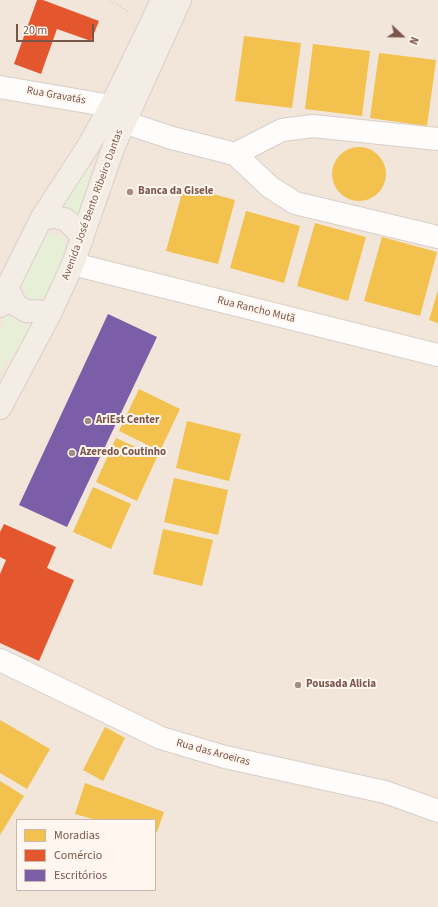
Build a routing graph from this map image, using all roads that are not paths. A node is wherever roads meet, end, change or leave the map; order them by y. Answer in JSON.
{"nodes":[{"id":1,"x":162,"y":0,"type":"edge"},
{"id":2,"x":180,"y":0,"type":"edge"},
{"id":3,"x":0,"y":87,"type":"edge"},
{"id":4,"x":118,"y":114,"type":"junction"},
{"id":5,"x":438,"y":139,"type":"edge"},
{"id":6,"x":235,"y":154,"type":"junction"},
{"id":7,"x":40,"y":219,"type":"junction"},
{"id":8,"x":438,"y":237,"type":"edge"},
{"id":9,"x":82,"y":239,"type":"junction"},
{"id":10,"x":73,"y":264,"type":"junction"},
{"id":11,"x":3,"y":297,"type":"edge"},
{"id":12,"x":51,"y":312,"type":"junction"},
{"id":13,"x":438,"y":355,"type":"edge"},
{"id":14,"x":0,"y":408,"type":"edge"},
{"id":15,"x":0,"y":660,"type":"edge"},
{"id":16,"x":438,"y":811,"type":"edge"}],
"edges":[{"from":1,"to":4,"type":"main road","name":"Avenida José Bento Ribeiro Dantas"},
{"from":2,"to":4,"type":"main road","name":"Avenida José Bento Ribeiro Dantas"},
{"from":3,"to":4,"type":"street","name":"Rua Gravatás"},
{"from":4,"to":6,"type":"street","name":"Rua Gravatás"},
{"from":4,"to":7,"type":"main road","name":"Avenida José Bento Ribeiro Dantas"},
{"from":4,"to":9,"type":"main road","name":"Avenida José Bento Ribeiro Dantas"},
{"from":5,"to":6,"type":"street"},
{"from":6,"to":8,"type":"street"},
{"from":7,"to":9,"type":"main road"},
{"from":7,"to":11,"type":"main road","name":"Avenida José Bento Ribeiro Dantas"},
{"from":9,"to":10,"type":"main road","name":"Avenida José Bento Ribeiro Dantas"},
{"from":10,"to":12,"type":"main road","name":"Avenida José Bento Ribeiro Dantas"},
{"from":10,"to":13,"type":"street","name":"Rua Rancho Mutã"},
{"from":11,"to":12,"type":"main road"},
{"from":12,"to":14,"type":"main road","name":"Avenida José Bento Ribeiro Dantas"},
{"from":15,"to":16,"type":"street","name":"Rua das Aroeiras"}]}
